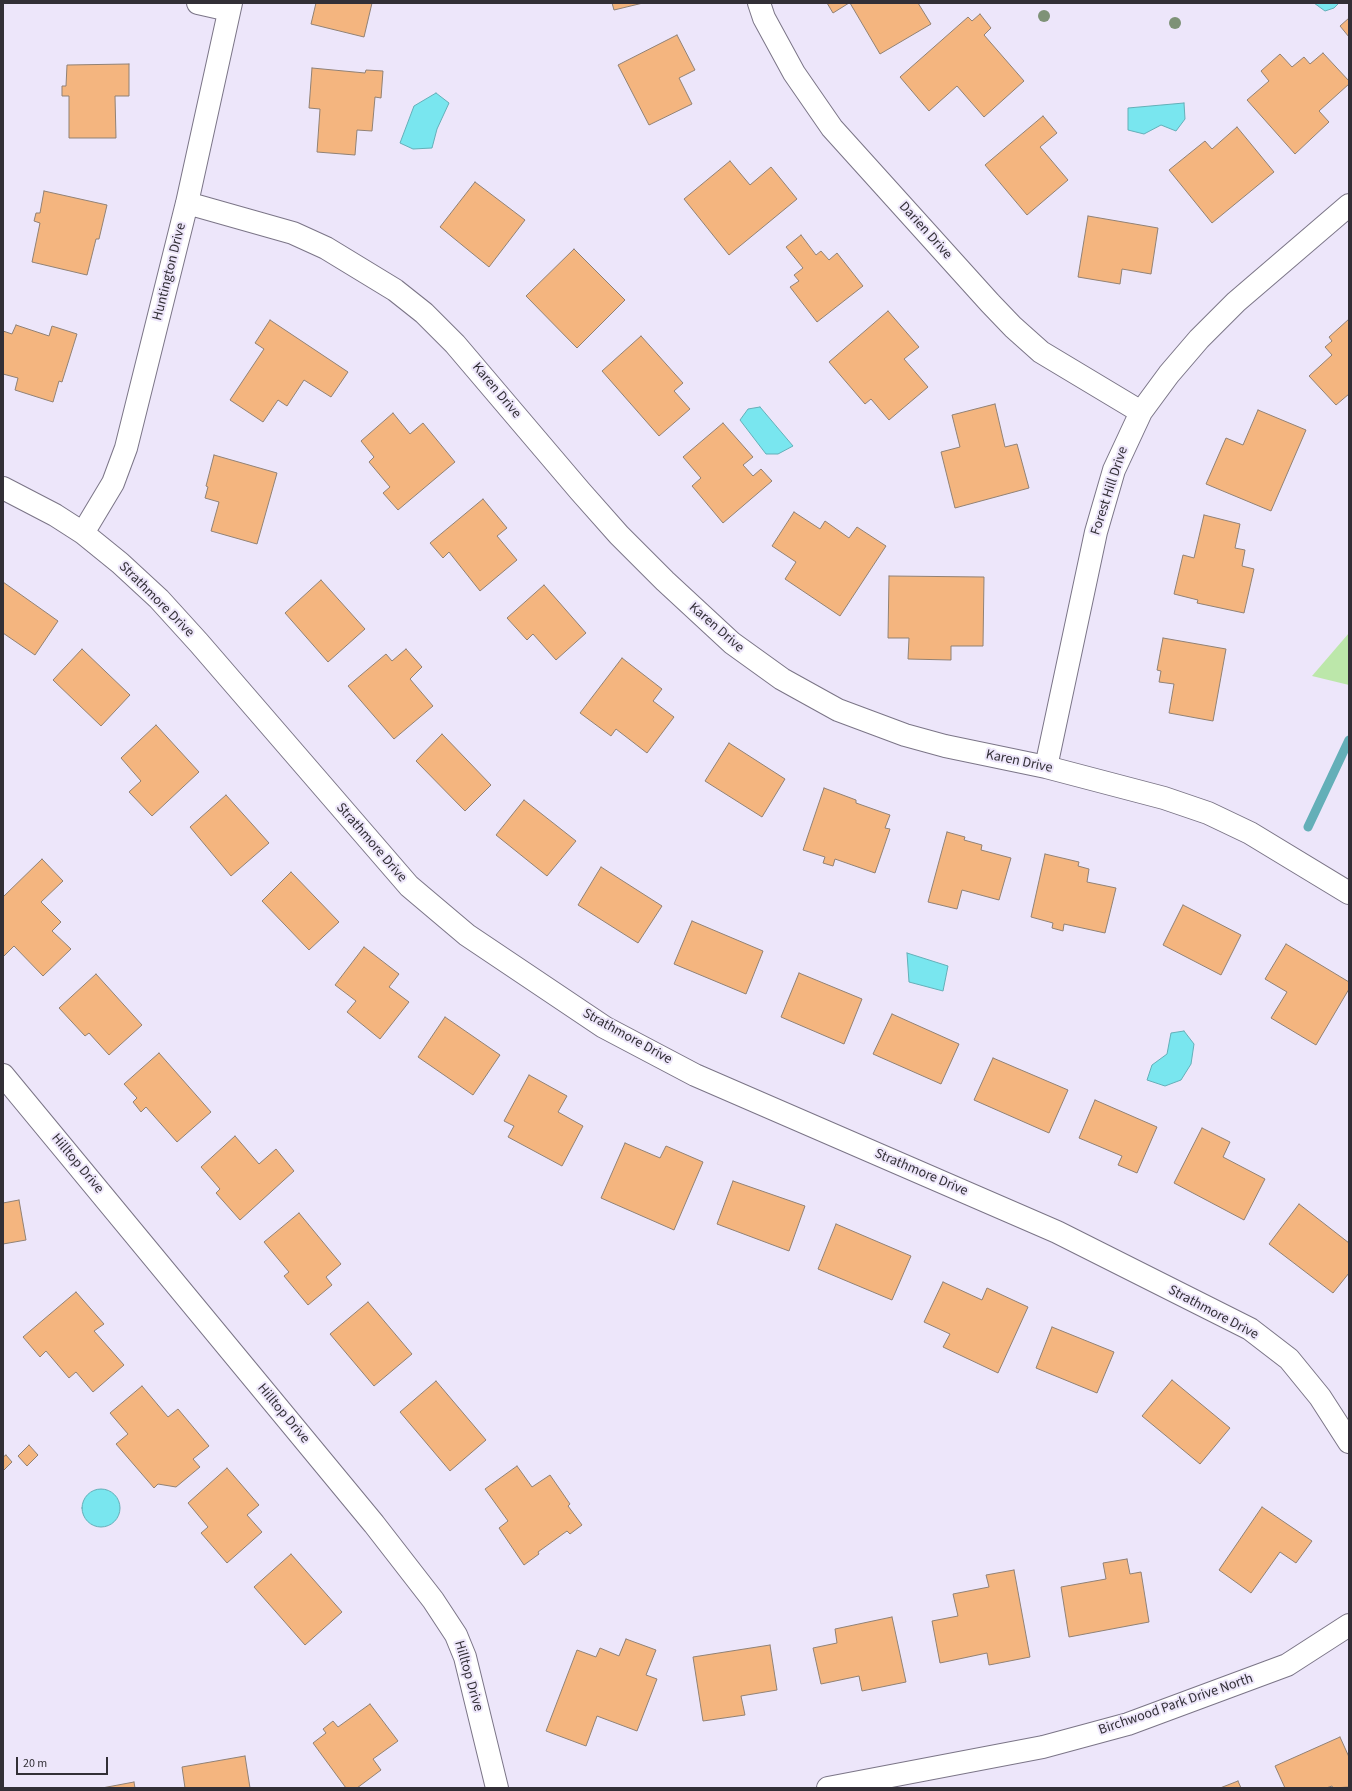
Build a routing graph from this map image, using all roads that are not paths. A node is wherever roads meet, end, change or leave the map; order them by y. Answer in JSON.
{"nodes":[{"id":1,"x":198,"y":3,"type":"edge"},
{"id":2,"x":759,"y":3,"type":"edge"},
{"id":3,"x":230,"y":7,"type":"edge"},
{"id":4,"x":187,"y":203,"type":"junction"},
{"id":5,"x":1349,"y":205,"type":"edge"},
{"id":6,"x":1141,"y":412,"type":"junction"},
{"id":7,"x":3,"y":488,"type":"edge"},
{"id":8,"x":83,"y":533,"type":"junction"},
{"id":9,"x":1046,"y":767,"type":"junction"},
{"id":10,"x":1349,"y":893,"type":"edge"},
{"id":11,"x":3,"y":1075,"type":"edge"},
{"id":12,"x":1349,"y":1442,"type":"edge"},
{"id":13,"x":1349,"y":1625,"type":"edge"},
{"id":14,"x":496,"y":1788,"type":"edge"},
{"id":15,"x":828,"y":1788,"type":"edge"}],
"edges":[{"from":1,"to":3,"type":"street"},
{"from":2,"to":6,"type":"street","name":"Darien Drive"},
{"from":3,"to":4,"type":"street","name":"Huntington Drive"},
{"from":4,"to":8,"type":"street","name":"Huntington Drive"},
{"from":4,"to":9,"type":"street","name":"Karen Drive"},
{"from":5,"to":6,"type":"street","name":"Forest Hill Drive"},
{"from":6,"to":9,"type":"street","name":"Forest Hill Drive"},
{"from":7,"to":8,"type":"street","name":"Strathmore Drive"},
{"from":8,"to":12,"type":"street","name":"Strathmore Drive"},
{"from":9,"to":10,"type":"street","name":"Karen Drive"},
{"from":11,"to":14,"type":"street","name":"Hilltop Drive"},
{"from":13,"to":15,"type":"street","name":"Birchwood Park Drive North"}]}
